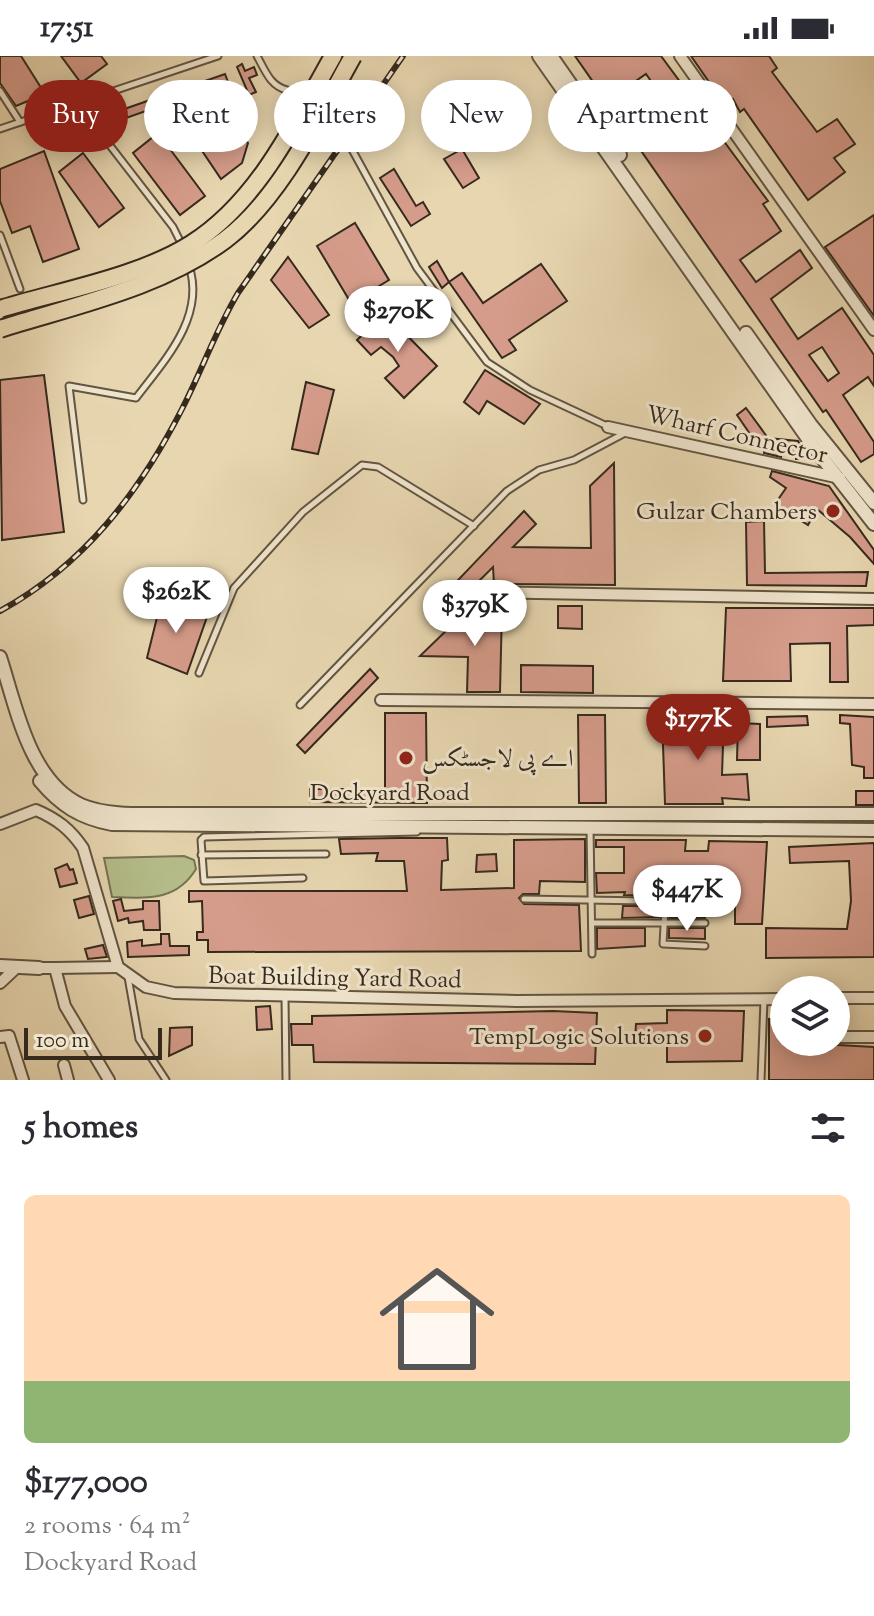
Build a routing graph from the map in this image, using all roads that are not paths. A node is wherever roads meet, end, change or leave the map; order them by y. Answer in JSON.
{"nodes":[{"id":1,"x":218,"y":56,"type":"edge"},
{"id":2,"x":257,"y":56,"type":"edge"},
{"id":3,"x":333,"y":56,"type":"edge"},
{"id":4,"x":353,"y":56,"type":"edge"},
{"id":5,"x":539,"y":56,"type":"edge"},
{"id":6,"x":551,"y":56,"type":"edge"},
{"id":7,"x":680,"y":56,"type":"edge"},
{"id":8,"x":205,"y":58,"type":"edge"},
{"id":9,"x":128,"y":84,"type":"edge"},
{"id":10,"x":274,"y":84,"type":"edge"},
{"id":11,"x":0,"y":91,"type":"edge"},
{"id":12,"x":24,"y":121,"type":"edge"},
{"id":13,"x":20,"y":122,"type":"junction"},
{"id":14,"x":0,"y":129,"type":"edge"},
{"id":15,"x":115,"y":152,"type":"edge"},
{"id":16,"x":353,"y":152,"type":"edge"},
{"id":17,"x":0,"y":235,"type":"edge"},
{"id":18,"x":20,"y":289,"type":"dead end"},
{"id":19,"x":0,"y":309,"type":"edge"},
{"id":20,"x":0,"y":329,"type":"edge"},
{"id":21,"x":874,"y":330,"type":"edge"},
{"id":22,"x":608,"y":427,"type":"joint"},
{"id":23,"x":629,"y":430,"type":"junction"},
{"id":24,"x":835,"y":477,"type":"junction"},
{"id":25,"x":857,"y":482,"type":"junction"},
{"id":26,"x":83,"y":500,"type":"dead end"},
{"id":27,"x":874,"y":503,"type":"edge"},
{"id":28,"x":873,"y":520,"type":"edge"},
{"id":29,"x":474,"y":526,"type":"junction"},
{"id":30,"x":486,"y":592,"type":"dead end"},
{"id":31,"x":874,"y":599,"type":"edge"},
{"id":32,"x":0,"y":657,"type":"edge"},
{"id":33,"x":199,"y":673,"type":"dead end"},
{"id":34,"x":0,"y":680,"type":"edge"},
{"id":35,"x":381,"y":700,"type":"dead end"},
{"id":36,"x":874,"y":704,"type":"edge"},
{"id":37,"x":300,"y":705,"type":"dead end"},
{"id":38,"x":874,"y":814,"type":"edge"},
{"id":39,"x":460,"y":820,"type":"junction"},
{"id":40,"x":0,"y":824,"type":"edge"},
{"id":41,"x":477,"y":825,"type":"junction"},
{"id":42,"x":589,"y":827,"type":"junction"},
{"id":43,"x":874,"y":830,"type":"edge"},
{"id":44,"x":326,"y":854,"type":"dead end"},
{"id":45,"x":201,"y":855,"type":"junction"},
{"id":46,"x":303,"y":878,"type":"dead end"},
{"id":47,"x":524,"y":899,"type":"dead end"},
{"id":48,"x":592,"y":900,"type":"junction"},
{"id":49,"x":647,"y":901,"type":"dead end"},
{"id":50,"x":665,"y":908,"type":"dead end"},
{"id":51,"x":592,"y":923,"type":"junction"},
{"id":52,"x":664,"y":923,"type":"junction"},
{"id":53,"x":705,"y":923,"type":"dead end"},
{"id":54,"x":705,"y":946,"type":"dead end"},
{"id":55,"x":592,"y":954,"type":"dead end"},
{"id":56,"x":0,"y":966,"type":"edge"},
{"id":57,"x":118,"y":967,"type":"junction"},
{"id":58,"x":16,"y":968,"type":"junction"},
{"id":59,"x":39,"y":968,"type":"joint"},
{"id":60,"x":55,"y":968,"type":"junction"},
{"id":61,"x":128,"y":977,"type":"junction"},
{"id":62,"x":0,"y":983,"type":"edge"},
{"id":63,"x":285,"y":995,"type":"junction"},
{"id":64,"x":850,"y":998,"type":"edge"},
{"id":65,"x":874,"y":998,"type":"edge"},
{"id":66,"x":764,"y":999,"type":"junction"},
{"id":67,"x":770,"y":999,"type":"edge"},
{"id":68,"x":0,"y":1037,"type":"edge"},
{"id":69,"x":850,"y":1037,"type":"edge"},
{"id":70,"x":874,"y":1037,"type":"edge"},
{"id":71,"x":64,"y":1065,"type":"dead end"},
{"id":72,"x":104,"y":1079,"type":"edge"},
{"id":73,"x":23,"y":1080,"type":"edge"},
{"id":74,"x":68,"y":1080,"type":"edge"},
{"id":75,"x":166,"y":1080,"type":"edge"},
{"id":76,"x":286,"y":1080,"type":"edge"},
{"id":77,"x":761,"y":1080,"type":"edge"}],
"edges":[{"from":1,"to":8,"type":"lane"},
{"from":2,"to":10,"type":"lane"},
{"from":3,"to":19,"type":"highway","bridge":true},
{"from":4,"to":20,"type":"highway","bridge":true},
{"from":5,"to":24,"type":"street"},
{"from":6,"to":25,"type":"street"},
{"from":7,"to":21,"type":"street"},
{"from":8,"to":9,"type":"lane"},
{"from":11,"to":13,"type":"lane"},
{"from":12,"to":13,"type":"lane"},
{"from":13,"to":14,"type":"lane"},
{"from":15,"to":26,"type":"lane"},
{"from":16,"to":22,"type":"lane"},
{"from":17,"to":18,"type":"lane"},
{"from":22,"to":23,"type":"street","name":"Wharf Connector"},
{"from":23,"to":24,"type":"street","name":"Wharf Connector"},
{"from":23,"to":29,"type":"lane"},
{"from":24,"to":25,"type":"street","name":"Wharf Connector"},
{"from":24,"to":28,"type":"street"},
{"from":25,"to":27,"type":"street"},
{"from":29,"to":33,"type":"lane"},
{"from":29,"to":37,"type":"lane"},
{"from":30,"to":31,"type":"street"},
{"from":32,"to":39,"type":"street","name":"Dockyard Road"},
{"from":34,"to":39,"type":"street","name":"Dockyard Road"},
{"from":35,"to":36,"type":"street"},
{"from":38,"to":39,"type":"street","name":"Dockyard Road"},
{"from":39,"to":41,"type":"street","name":"Dockyard Road"},
{"from":40,"to":57,"type":"street","name":"Boat Building Yard Road"},
{"from":41,"to":42,"type":"street","name":"Dockyard Road"},
{"from":41,"to":45,"type":"lane"},
{"from":42,"to":43,"type":"street","name":"Dockyard Road"},
{"from":42,"to":48,"type":"lane"},
{"from":44,"to":45,"type":"lane"},
{"from":45,"to":46,"type":"lane"},
{"from":47,"to":48,"type":"lane"},
{"from":48,"to":49,"type":"lane"},
{"from":48,"to":51,"type":"lane"},
{"from":50,"to":52,"type":"lane"},
{"from":51,"to":52,"type":"lane"},
{"from":51,"to":55,"type":"lane"},
{"from":52,"to":53,"type":"lane"},
{"from":52,"to":54,"type":"lane"},
{"from":56,"to":58,"type":"street"},
{"from":57,"to":60,"type":"street"},
{"from":57,"to":61,"type":"street","name":"Boat Building Yard Road"},
{"from":58,"to":59,"type":"street"},
{"from":58,"to":62,"type":"street"},
{"from":59,"to":60,"type":"street"},
{"from":60,"to":72,"type":"street"},
{"from":61,"to":63,"type":"street","name":"Boat Building Yard Road"},
{"from":61,"to":75,"type":"lane"},
{"from":63,"to":66,"type":"street","name":"Boat Building Yard Road"},
{"from":63,"to":76,"type":"lane"},
{"from":64,"to":65,"type":"street"},
{"from":66,"to":67,"type":"street","name":"Boat Building Yard Road"},
{"from":66,"to":77,"type":"lane"},
{"from":68,"to":73,"type":"street"},
{"from":69,"to":70,"type":"street"},
{"from":71,"to":74,"type":"street"}]}
